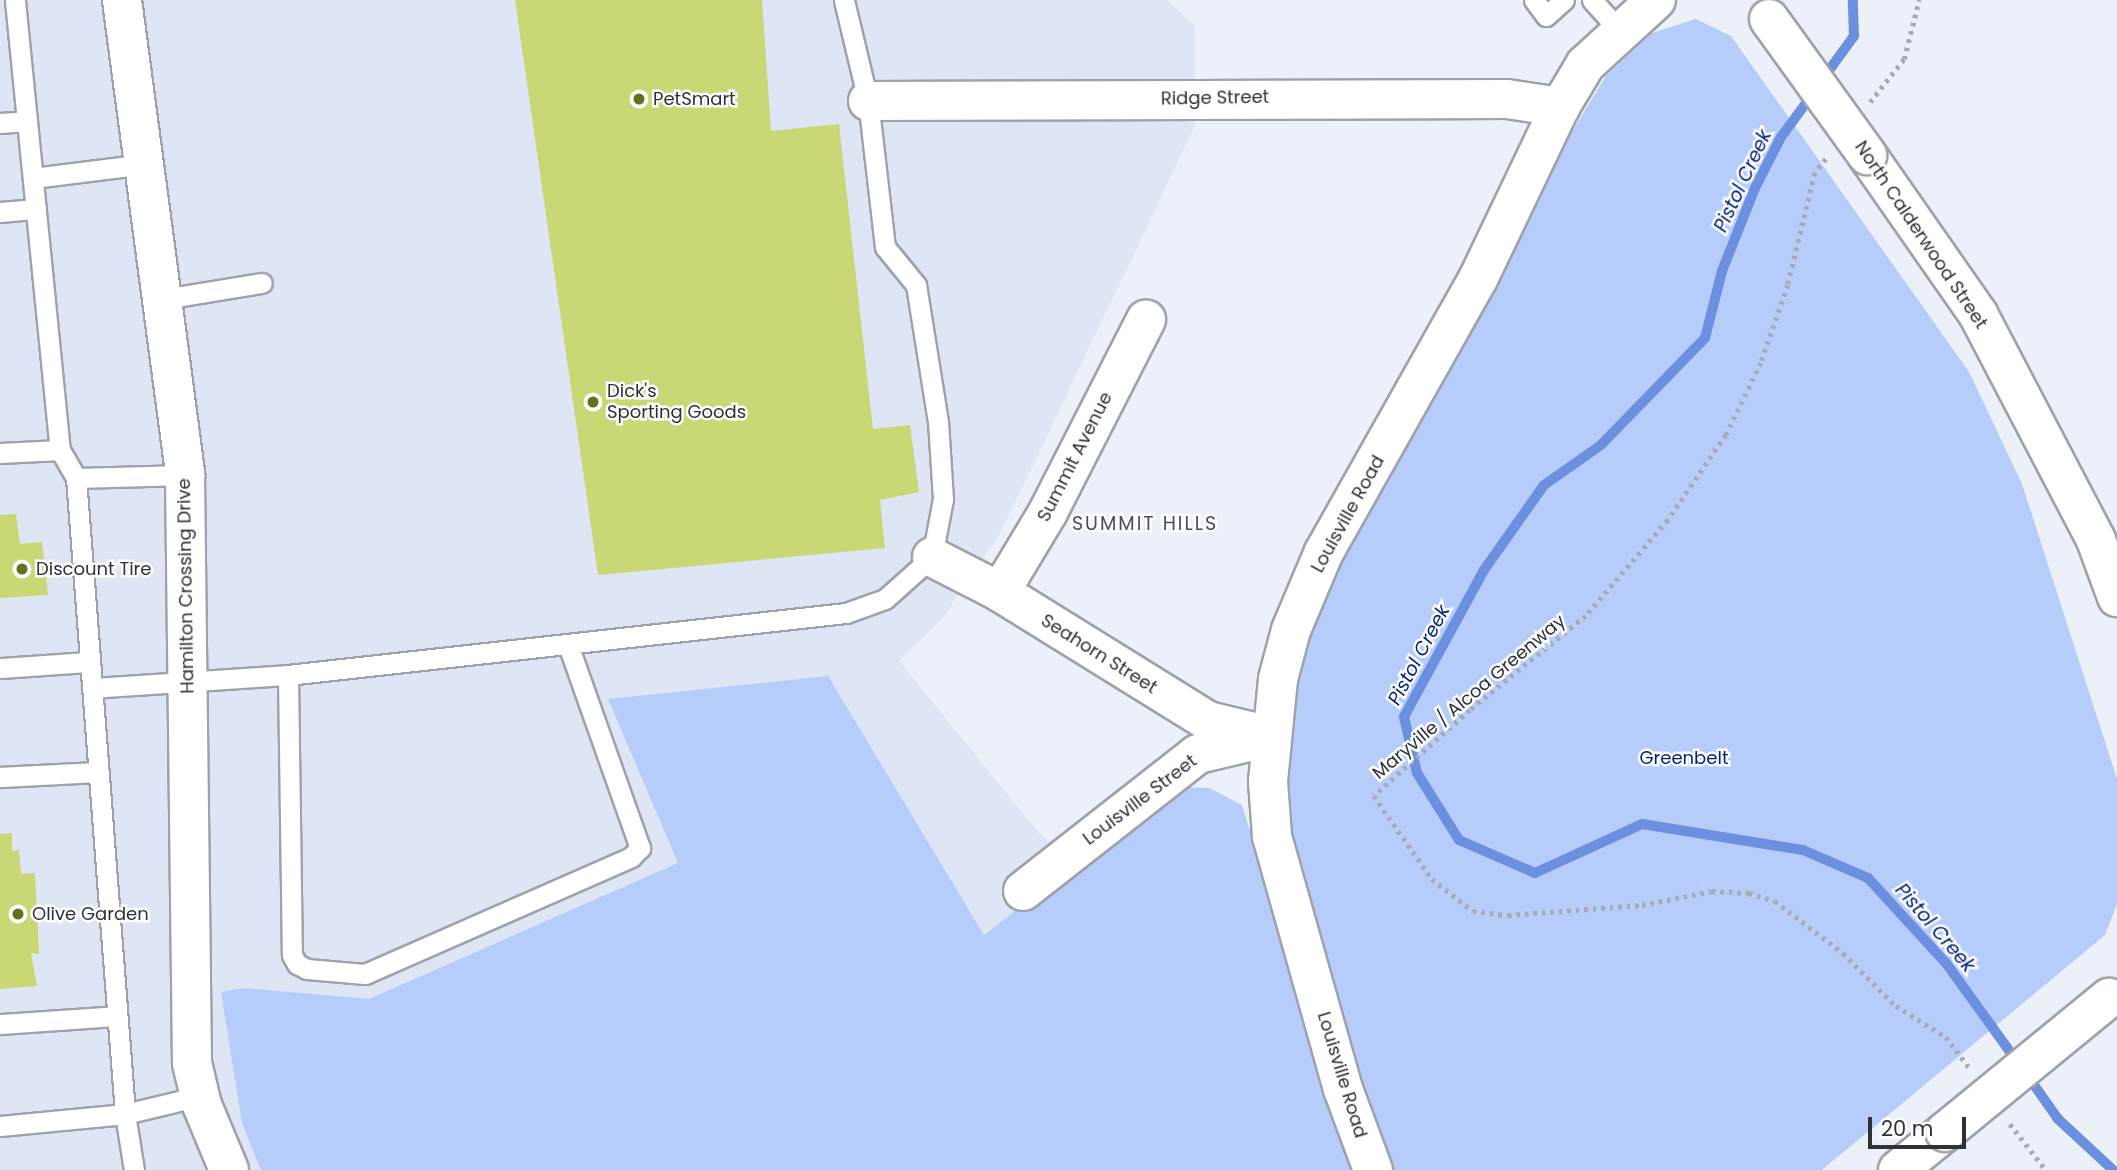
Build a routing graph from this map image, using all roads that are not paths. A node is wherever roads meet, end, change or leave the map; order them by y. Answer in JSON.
{"nodes":[{"id":1,"x":15,"y":0,"type":"edge"},
{"id":2,"x":122,"y":0,"type":"edge"},
{"id":3,"x":844,"y":0,"type":"edge"},
{"id":4,"x":1534,"y":0,"type":"edge"},
{"id":5,"x":1564,"y":0,"type":"edge"},
{"id":6,"x":1592,"y":0,"type":"edge"},
{"id":7,"x":1656,"y":0,"type":"edge"},
{"id":8,"x":1762,"y":10,"type":"edge"},
{"id":9,"x":1621,"y":32,"type":"junction"},
{"id":10,"x":868,"y":102,"type":"junction"},
{"id":11,"x":1560,"y":107,"type":"junction"},
{"id":12,"x":27,"y":121,"type":"junction"},
{"id":13,"x":0,"y":123,"type":"edge"},
{"id":14,"x":145,"y":164,"type":"junction"},
{"id":15,"x":33,"y":178,"type":"junction"},
{"id":16,"x":36,"y":209,"type":"junction"},
{"id":17,"x":0,"y":212,"type":"edge"},
{"id":18,"x":262,"y":283,"type":"dead end"},
{"id":19,"x":163,"y":299,"type":"junction"},
{"id":20,"x":1146,"y":320,"type":"dead end"},
{"id":21,"x":60,"y":450,"type":"junction"},
{"id":22,"x":0,"y":453,"type":"edge"},
{"id":23,"x":185,"y":475,"type":"junction"},
{"id":24,"x":76,"y":478,"type":"junction"},
{"id":25,"x":932,"y":557,"type":"junction"},
{"id":26,"x":1000,"y":592,"type":"junction"},
{"id":27,"x":2117,"y":597,"type":"edge"},
{"id":28,"x":569,"y":647,"type":"junction"},
{"id":29,"x":89,"y":662,"type":"junction"},
{"id":30,"x":0,"y":668,"type":"edge"},
{"id":31,"x":288,"y":675,"type":"junction"},
{"id":32,"x":186,"y":679,"type":"junction"},
{"id":33,"x":92,"y":688,"type":"junction"},
{"id":34,"x":1270,"y":736,"type":"junction"},
{"id":35,"x":98,"y":772,"type":"junction"},
{"id":36,"x":0,"y":778,"type":"edge"},
{"id":37,"x":1023,"y":891,"type":"dead end"},
{"id":38,"x":2113,"y":995,"type":"edge"},
{"id":39,"x":117,"y":1017,"type":"junction"},
{"id":40,"x":0,"y":1024,"type":"edge"},
{"id":41,"x":200,"y":1096,"type":"junction"},
{"id":42,"x":125,"y":1114,"type":"junction"},
{"id":43,"x":0,"y":1126,"type":"edge"},
{"id":44,"x":134,"y":1170,"type":"edge"},
{"id":45,"x":229,"y":1170,"type":"edge"},
{"id":46,"x":1373,"y":1170,"type":"edge"},
{"id":47,"x":1898,"y":1170,"type":"edge"}],
"edges":[{"from":1,"to":12,"type":"lane"},
{"from":2,"to":14,"type":"street","name":"Hamilton Crossing Drive"},
{"from":3,"to":10,"type":"lane"},
{"from":4,"to":5,"type":"lane"},
{"from":6,"to":9,"type":"lane"},
{"from":7,"to":9,"type":"street","name":"Louisville Road"},
{"from":8,"to":27,"type":"street","name":"North Calderwood Street","bridge":true},
{"from":9,"to":11,"type":"street","name":"Louisville Road"},
{"from":10,"to":11,"type":"street","name":"Ridge Street"},
{"from":10,"to":25,"type":"lane"},
{"from":11,"to":34,"type":"street","name":"Louisville Road"},
{"from":12,"to":13,"type":"lane"},
{"from":12,"to":15,"type":"lane"},
{"from":14,"to":15,"type":"lane"},
{"from":14,"to":19,"type":"street","name":"Hamilton Crossing Drive"},
{"from":15,"to":16,"type":"lane"},
{"from":16,"to":17,"type":"lane"},
{"from":16,"to":21,"type":"lane"},
{"from":18,"to":19,"type":"lane"},
{"from":19,"to":23,"type":"street","name":"Hamilton Crossing Drive"},
{"from":20,"to":26,"type":"street","name":"Summit Avenue"},
{"from":21,"to":22,"type":"lane"},
{"from":21,"to":24,"type":"lane"},
{"from":23,"to":24,"type":"lane"},
{"from":23,"to":32,"type":"street","name":"Hamilton Crossing Drive"},
{"from":24,"to":29,"type":"lane"},
{"from":25,"to":26,"type":"street","name":"Seahorn Street"},
{"from":25,"to":28,"type":"lane"},
{"from":26,"to":34,"type":"street","name":"Seahorn Street"},
{"from":28,"to":31,"type":"lane"},
{"from":28,"to":31,"type":"lane"},
{"from":29,"to":30,"type":"lane"},
{"from":29,"to":33,"type":"lane"},
{"from":31,"to":32,"type":"lane"},
{"from":32,"to":33,"type":"lane"},
{"from":32,"to":41,"type":"street","name":"Hamilton Crossing Drive"},
{"from":33,"to":35,"type":"lane"},
{"from":34,"to":37,"type":"street","name":"Louisville Street"},
{"from":34,"to":46,"type":"street","name":"Louisville Road"},
{"from":35,"to":36,"type":"lane"},
{"from":35,"to":39,"type":"lane"},
{"from":38,"to":47,"type":"street","bridge":true},
{"from":39,"to":40,"type":"lane"},
{"from":39,"to":42,"type":"lane"},
{"from":41,"to":42,"type":"lane"},
{"from":41,"to":45,"type":"street","name":"Hamilton Crossing Drive"},
{"from":42,"to":43,"type":"lane"},
{"from":42,"to":44,"type":"lane"}]}
